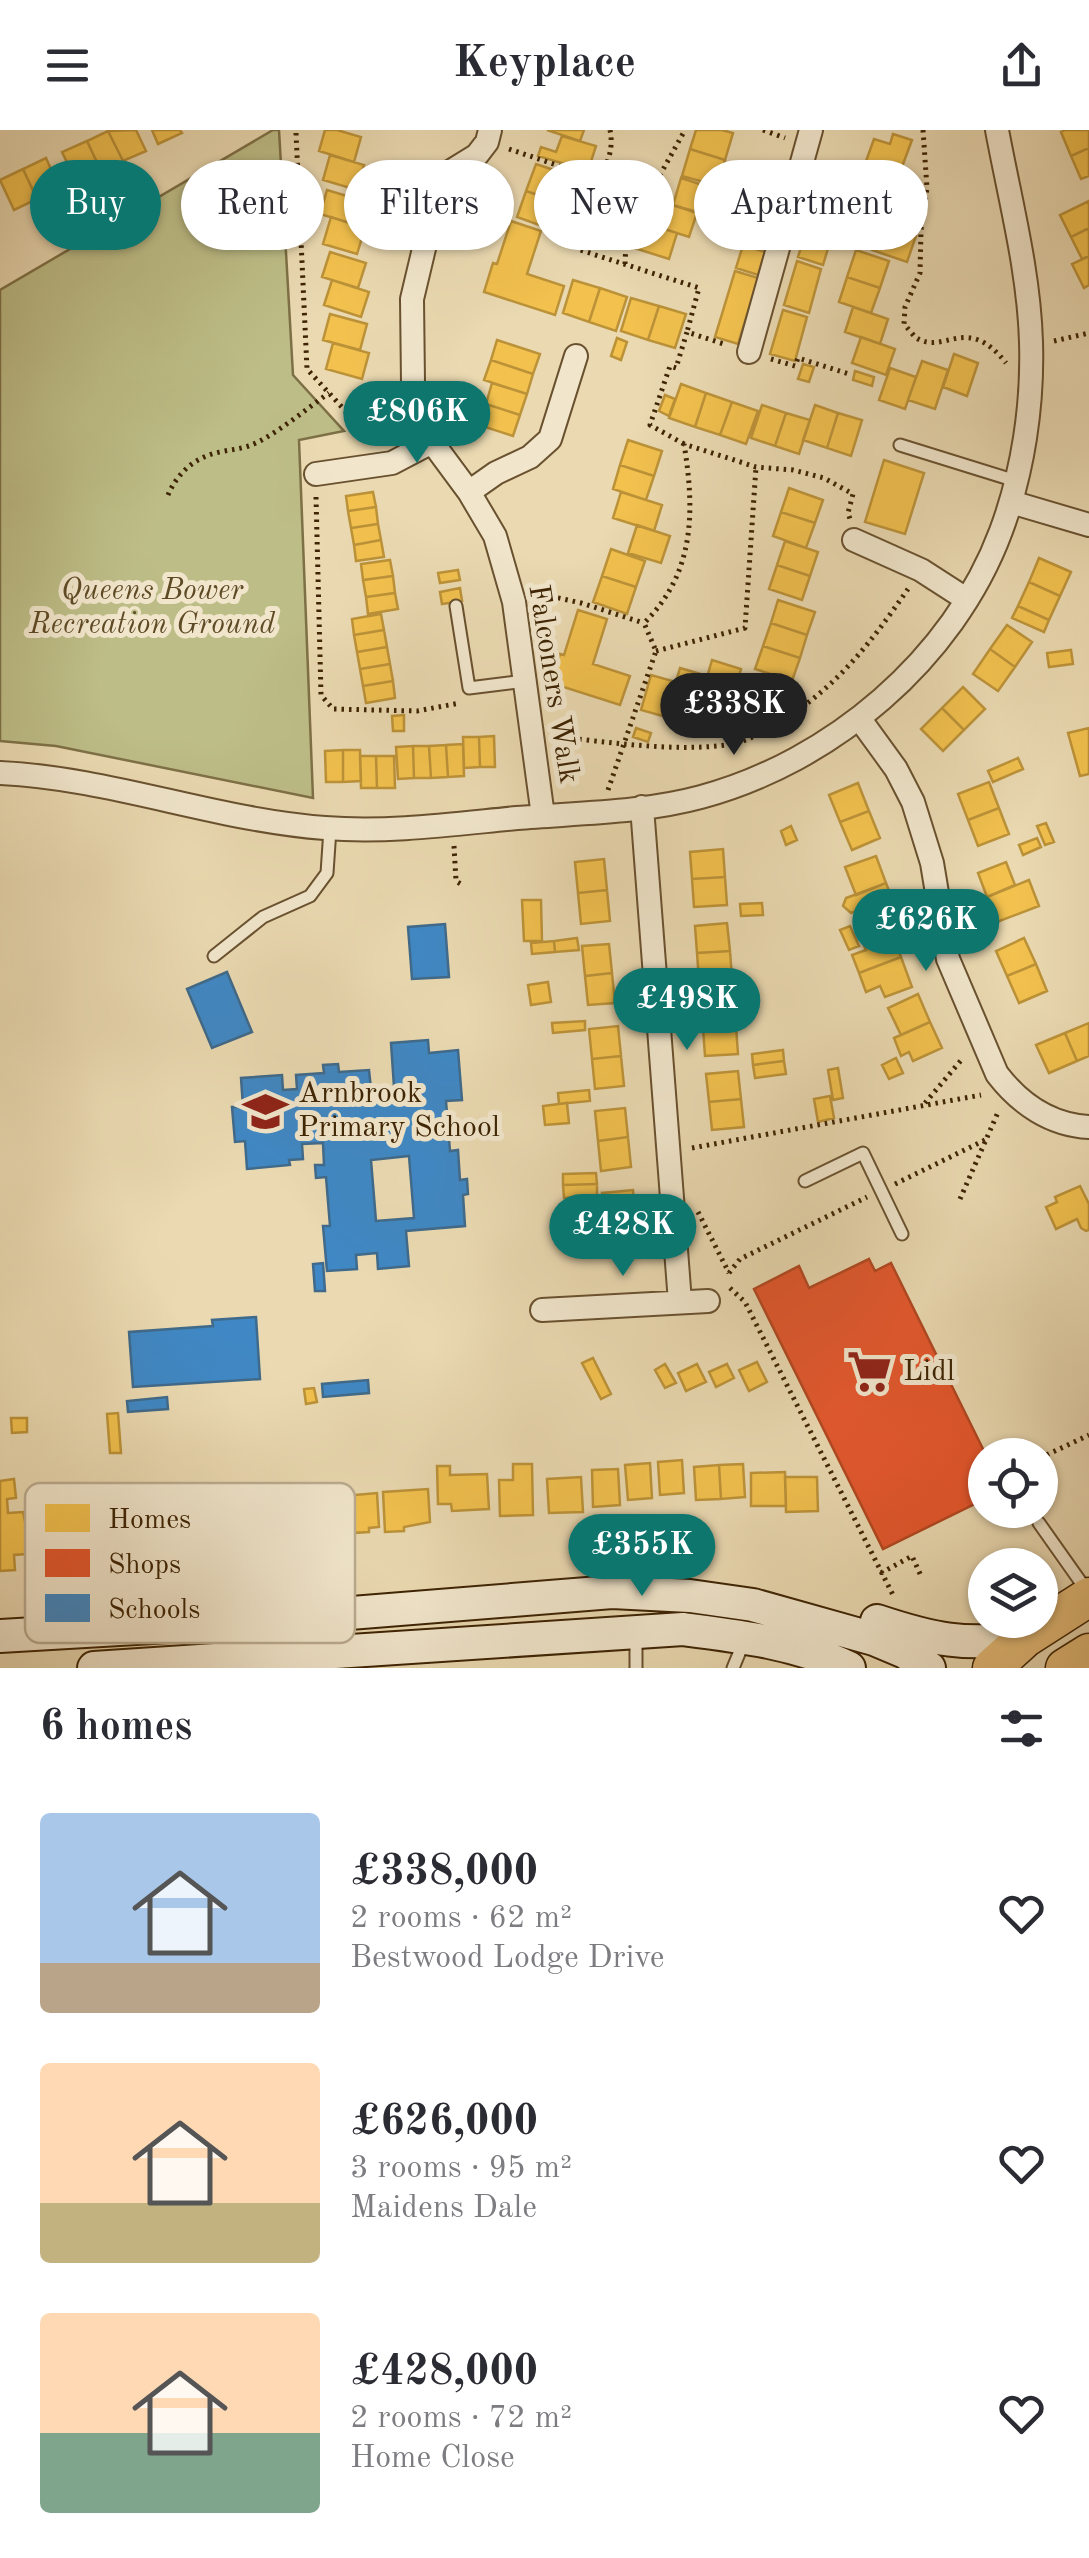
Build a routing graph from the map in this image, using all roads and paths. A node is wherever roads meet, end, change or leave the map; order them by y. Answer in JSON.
{"nodes":[{"id":1,"x":610,"y":130,"type":"edge"},
{"id":2,"x":685,"y":130,"type":"edge"},
{"id":3,"x":811,"y":130,"type":"edge"},
{"id":4,"x":923,"y":130,"type":"edge"},
{"id":5,"x":997,"y":130,"type":"edge"},
{"id":6,"x":296,"y":133,"type":"dead end"},
{"id":7,"x":488,"y":136,"type":"edge"},
{"id":8,"x":549,"y":160,"type":"edge"},
{"id":9,"x":608,"y":160,"type":"edge"},
{"id":10,"x":580,"y":250,"type":"edge"},
{"id":11,"x":625,"y":264,"type":"junction"},
{"id":12,"x":687,"y":332,"type":"junction"},
{"id":13,"x":1089,"y":334,"type":"edge"},
{"id":14,"x":1031,"y":345,"type":"junction"},
{"id":15,"x":750,"y":352,"type":"junction"},
{"id":16,"x":576,"y":356,"type":"dead end"},
{"id":17,"x":1030,"y":372,"type":"junction"},
{"id":18,"x":849,"y":374,"type":"dead end"},
{"id":19,"x":330,"y":393,"type":"junction"},
{"id":20,"x":432,"y":442,"type":"junction"},
{"id":21,"x":684,"y":444,"type":"junction"},
{"id":22,"x":900,"y":445,"type":"dead end"},
{"id":23,"x":392,"y":463,"type":"junction"},
{"id":24,"x":756,"y":466,"type":"junction"},
{"id":25,"x":316,"y":474,"type":"joint"},
{"id":26,"x":469,"y":492,"type":"junction"},
{"id":27,"x":1014,"y":492,"type":"junction"},
{"id":28,"x":168,"y":495,"type":"dead end"},
{"id":29,"x":1089,"y":525,"type":"edge"},
{"id":30,"x":854,"y":540,"type":"joint"},
{"id":31,"x":920,"y":570,"type":"junction"},
{"id":32,"x":554,"y":596,"type":"dead end"},
{"id":33,"x":966,"y":598,"type":"junction"},
{"id":34,"x":456,"y":606,"type":"dead end"},
{"id":35,"x":644,"y":623,"type":"junction"},
{"id":36,"x":656,"y":650,"type":"junction"},
{"id":37,"x":525,"y":681,"type":"junction"},
{"id":38,"x":417,"y":711,"type":"dead end"},
{"id":39,"x":859,"y":718,"type":"junction"},
{"id":40,"x":532,"y":735,"type":"junction"},
{"id":41,"x":624,"y":742,"type":"junction"},
{"id":42,"x":0,"y":773,"type":"edge"},
{"id":43,"x":642,"y":807,"type":"junction"},
{"id":44,"x":598,"y":811,"type":"junction"},
{"id":45,"x":543,"y":816,"type":"junction"},
{"id":46,"x":454,"y":824,"type":"junction"},
{"id":47,"x":330,"y":828,"type":"junction"},
{"id":48,"x":464,"y":886,"type":"dead end"},
{"id":49,"x":214,"y":956,"type":"dead end"},
{"id":50,"x":981,"y":1036,"type":"junction"},
{"id":51,"x":1009,"y":1090,"type":"junction"},
{"id":52,"x":924,"y":1106,"type":"junction"},
{"id":53,"x":1089,"y":1127,"type":"edge"},
{"id":54,"x":985,"y":1140,"type":"junction"},
{"id":55,"x":668,"y":1153,"type":"junction"},
{"id":56,"x":806,"y":1181,"type":"dead end"},
{"id":57,"x":881,"y":1191,"type":"junction"},
{"id":58,"x":960,"y":1199,"type":"dead end"},
{"id":59,"x":902,"y":1234,"type":"dead end"},
{"id":60,"x":713,"y":1294,"type":"junction"},
{"id":61,"x":680,"y":1302,"type":"junction"},
{"id":62,"x":542,"y":1310,"type":"dead end"},
{"id":63,"x":1089,"y":1435,"type":"edge"},
{"id":64,"x":1058,"y":1450,"type":"edge"},
{"id":65,"x":1043,"y":1528,"type":"edge"},
{"id":66,"x":881,"y":1573,"type":"junction"},
{"id":67,"x":921,"y":1576,"type":"dead end"},
{"id":68,"x":612,"y":1592,"type":"junction"},
{"id":69,"x":1089,"y":1596,"type":"edge"},
{"id":70,"x":896,"y":1601,"type":"dead end"},
{"id":71,"x":355,"y":1613,"type":"edge"},
{"id":72,"x":1058,"y":1616,"type":"edge"},
{"id":73,"x":750,"y":1620,"type":"junction"},
{"id":74,"x":636,"y":1631,"type":"junction"},
{"id":75,"x":25,"y":1635,"type":"edge"},
{"id":76,"x":0,"y":1636,"type":"edge"},
{"id":77,"x":1024,"y":1638,"type":"joint"},
{"id":78,"x":1089,"y":1654,"type":"edge"},
{"id":79,"x":94,"y":1668,"type":"edge"},
{"id":80,"x":636,"y":1668,"type":"edge"},
{"id":81,"x":733,"y":1668,"type":"edge"},
{"id":82,"x":848,"y":1668,"type":"edge"},
{"id":83,"x":929,"y":1668,"type":"edge"},
{"id":84,"x":992,"y":1668,"type":"edge"},
{"id":85,"x":1065,"y":1668,"type":"edge"}],
"edges":[{"from":1,"to":9,"type":"path"},
{"from":2,"to":11,"type":"path"},
{"from":3,"to":15,"type":"street"},
{"from":4,"to":17,"type":"path"},
{"from":5,"to":14,"type":"street"},
{"from":6,"to":19,"type":"path"},
{"from":7,"to":8,"type":"path"},
{"from":7,"to":20,"type":"street","name":"Falconers Walk"},
{"from":10,"to":11,"type":"path"},
{"from":11,"to":12,"type":"path"},
{"from":12,"to":15,"type":"path"},
{"from":12,"to":21,"type":"path"},
{"from":13,"to":14,"type":"path"},
{"from":14,"to":17,"type":"street"},
{"from":15,"to":18,"type":"path"},
{"from":16,"to":26,"type":"street"},
{"from":17,"to":27,"type":"street"},
{"from":19,"to":23,"type":"path"},
{"from":19,"to":28,"type":"path"},
{"from":20,"to":23,"type":"street"},
{"from":20,"to":26,"type":"street","name":"Falconers Walk"},
{"from":21,"to":24,"type":"path"},
{"from":21,"to":35,"type":"path"},
{"from":22,"to":27,"type":"lane"},
{"from":23,"to":25,"type":"street"},
{"from":24,"to":30,"type":"path"},
{"from":24,"to":36,"type":"path"},
{"from":25,"to":38,"type":"path"},
{"from":26,"to":37,"type":"street","name":"Falconers Walk"},
{"from":27,"to":29,"type":"street"},
{"from":27,"to":33,"type":"street"},
{"from":30,"to":31,"type":"street"},
{"from":31,"to":33,"type":"street"},
{"from":31,"to":41,"type":"path"},
{"from":32,"to":35,"type":"path"},
{"from":33,"to":39,"type":"street"},
{"from":34,"to":37,"type":"lane"},
{"from":35,"to":36,"type":"path"},
{"from":36,"to":41,"type":"path"},
{"from":37,"to":40,"type":"street","name":"Falconers Walk"},
{"from":39,"to":43,"type":"street"},
{"from":39,"to":50,"type":"street"},
{"from":40,"to":41,"type":"path"},
{"from":40,"to":45,"type":"street","name":"Falconers Walk"},
{"from":41,"to":44,"type":"path"},
{"from":42,"to":47,"type":"street"},
{"from":43,"to":44,"type":"street"},
{"from":43,"to":55,"type":"street"},
{"from":44,"to":45,"type":"street"},
{"from":45,"to":46,"type":"street"},
{"from":46,"to":47,"type":"street"},
{"from":46,"to":48,"type":"path"},
{"from":47,"to":49,"type":"lane"},
{"from":50,"to":51,"type":"street"},
{"from":50,"to":52,"type":"path"},
{"from":51,"to":52,"type":"path"},
{"from":51,"to":53,"type":"street"},
{"from":51,"to":54,"type":"path"},
{"from":52,"to":55,"type":"path"},
{"from":54,"to":57,"type":"path"},
{"from":54,"to":58,"type":"path"},
{"from":55,"to":61,"type":"street"},
{"from":56,"to":57,"type":"lane"},
{"from":57,"to":59,"type":"lane"},
{"from":57,"to":60,"type":"path"},
{"from":60,"to":61,"type":"street"},
{"from":60,"to":66,"type":"path"},
{"from":61,"to":62,"type":"street"},
{"from":63,"to":64,"type":"path"},
{"from":65,"to":69,"type":"lane"},
{"from":66,"to":67,"type":"path"},
{"from":66,"to":70,"type":"path"},
{"from":68,"to":71,"type":"main road"},
{"from":68,"to":73,"type":"main road"},
{"from":68,"to":77,"type":"main road"},
{"from":69,"to":72,"type":"highway"},
{"from":73,"to":74,"type":"main road"},
{"from":73,"to":81,"type":"lane"},
{"from":73,"to":82,"type":"main road"},
{"from":73,"to":83,"type":"main road"},
{"from":74,"to":79,"type":"main road"},
{"from":74,"to":80,"type":"lane"},
{"from":75,"to":76,"type":"main road"},
{"from":77,"to":84,"type":"highway"},
{"from":78,"to":85,"type":"highway"}]}
